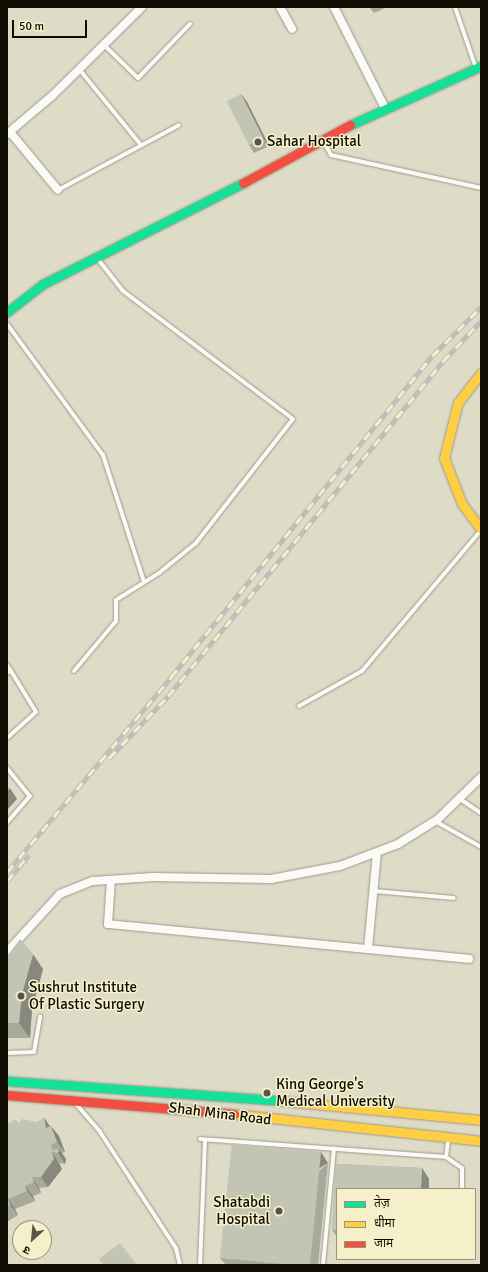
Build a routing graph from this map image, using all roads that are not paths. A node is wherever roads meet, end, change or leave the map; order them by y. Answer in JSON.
{"nodes":[{"id":1,"x":142,"y":7,"type":"edge"},
{"id":2,"x":280,"y":7,"type":"edge"},
{"id":3,"x":334,"y":7,"type":"edge"},
{"id":4,"x":455,"y":7,"type":"edge"},
{"id":5,"x":190,"y":24,"type":"dead end"},
{"id":6,"x":292,"y":30,"type":"dead end"},
{"id":7,"x":103,"y":45,"type":"junction"},
{"id":8,"x":478,"y":68,"type":"edge"},
{"id":9,"x":79,"y":69,"type":"junction"},
{"id":10,"x":385,"y":108,"type":"junction"},
{"id":11,"x":179,"y":125,"type":"dead end"},
{"id":12,"x":8,"y":133,"type":"edge"},
{"id":13,"x":322,"y":141,"type":"junction"},
{"id":14,"x":141,"y":145,"type":"junction"},
{"id":15,"x":481,"y":188,"type":"edge"},
{"id":16,"x":58,"y":190,"type":"joint"},
{"id":17,"x":97,"y":258,"type":"junction"},
{"id":18,"x":7,"y":312,"type":"edge"},
{"id":19,"x":7,"y":324,"type":"edge"},
{"id":20,"x":481,"y":373,"type":"edge"},
{"id":21,"x":477,"y":379,"type":"edge"},
{"id":22,"x":481,"y":530,"type":"edge"},
{"id":23,"x":144,"y":582,"type":"junction"},
{"id":24,"x":7,"y":665,"type":"edge"},
{"id":25,"x":74,"y":671,"type":"dead end"},
{"id":26,"x":9,"y":672,"type":"edge"},
{"id":27,"x":299,"y":706,"type":"dead end"},
{"id":28,"x":7,"y":738,"type":"edge"},
{"id":29,"x":7,"y":768,"type":"edge"},
{"id":30,"x":481,"y":777,"type":"edge"},
{"id":31,"x":460,"y":798,"type":"junction"},
{"id":32,"x":481,"y":813,"type":"edge"},
{"id":33,"x":435,"y":821,"type":"junction"},
{"id":34,"x":7,"y":822,"type":"edge"},
{"id":35,"x":481,"y":847,"type":"edge"},
{"id":36,"x":377,"y":852,"type":"junction"},
{"id":37,"x":111,"y":880,"type":"junction"},
{"id":38,"x":373,"y":891,"type":"junction"},
{"id":39,"x":454,"y":898,"type":"dead end"},
{"id":40,"x":368,"y":949,"type":"junction"},
{"id":41,"x":7,"y":952,"type":"edge"},
{"id":42,"x":469,"y":959,"type":"dead end"},
{"id":43,"x":40,"y":1017,"type":"dead end"},
{"id":44,"x":7,"y":1053,"type":"edge"},
{"id":45,"x":7,"y":1081,"type":"edge"},
{"id":46,"x":69,"y":1086,"type":"junction"},
{"id":47,"x":7,"y":1095,"type":"edge"},
{"id":48,"x":70,"y":1098,"type":"junction"},
{"id":49,"x":264,"y":1100,"type":"junction"},
{"id":50,"x":420,"y":1115,"type":"junction"},
{"id":51,"x":262,"y":1119,"type":"junction"},
{"id":52,"x":481,"y":1120,"type":"edge"},
{"id":53,"x":419,"y":1134,"type":"junction"},
{"id":54,"x":448,"y":1137,"type":"junction"},
{"id":55,"x":481,"y":1140,"type":"edge"},
{"id":56,"x":334,"y":1149,"type":"junction"},
{"id":57,"x":446,"y":1157,"type":"junction"},
{"id":58,"x":462,"y":1188,"type":"edge"},
{"id":59,"x":180,"y":1265,"type":"edge"},
{"id":60,"x":200,"y":1265,"type":"edge"},
{"id":61,"x":323,"y":1265,"type":"edge"}],
"edges":[{"from":1,"to":7,"type":"street"},
{"from":2,"to":6,"type":"street"},
{"from":3,"to":10,"type":"street"},
{"from":4,"to":8,"type":"lane"},
{"from":5,"to":7,"type":"lane"},
{"from":7,"to":9,"type":"street"},
{"from":8,"to":10,"type":"main road"},
{"from":9,"to":12,"type":"street"},
{"from":9,"to":14,"type":"lane"},
{"from":10,"to":13,"type":"main road"},
{"from":11,"to":14,"type":"lane"},
{"from":12,"to":16,"type":"street"},
{"from":13,"to":15,"type":"lane"},
{"from":13,"to":17,"type":"main road"},
{"from":14,"to":16,"type":"lane"},
{"from":17,"to":18,"type":"main road"},
{"from":17,"to":23,"type":"lane"},
{"from":19,"to":23,"type":"lane"},
{"from":20,"to":21,"type":"main road"},
{"from":21,"to":22,"type":"main road"},
{"from":22,"to":27,"type":"lane"},
{"from":23,"to":25,"type":"lane"},
{"from":24,"to":26,"type":"lane"},
{"from":26,"to":28,"type":"lane"},
{"from":29,"to":34,"type":"lane"},
{"from":30,"to":31,"type":"street"},
{"from":31,"to":32,"type":"lane"},
{"from":31,"to":33,"type":"street"},
{"from":33,"to":35,"type":"lane"},
{"from":33,"to":36,"type":"street"},
{"from":36,"to":37,"type":"street"},
{"from":36,"to":38,"type":"street"},
{"from":37,"to":40,"type":"street"},
{"from":37,"to":41,"type":"street"},
{"from":38,"to":39,"type":"lane"},
{"from":38,"to":40,"type":"street"},
{"from":40,"to":42,"type":"street"},
{"from":43,"to":44,"type":"lane"},
{"from":45,"to":46,"type":"main road","name":"Shah Mina Road"},
{"from":46,"to":48,"type":"lane"},
{"from":46,"to":49,"type":"main road","name":"Shah Mina Road"},
{"from":47,"to":48,"type":"main road","name":"Shah Mina Road"},
{"from":48,"to":51,"type":"main road","name":"Shah Mina Road"},
{"from":48,"to":59,"type":"lane"},
{"from":49,"to":50,"type":"main road","name":"Shah Mina Road"},
{"from":49,"to":51,"type":"main road"},
{"from":50,"to":52,"type":"main road","name":"Shah Mina Road"},
{"from":50,"to":53,"type":"main road"},
{"from":51,"to":53,"type":"main road","name":"Shah Mina Road"},
{"from":53,"to":54,"type":"main road","name":"Shah Mina Road"},
{"from":54,"to":55,"type":"main road","name":"Shah Mina Road"},
{"from":54,"to":57,"type":"lane"},
{"from":56,"to":57,"type":"lane"},
{"from":56,"to":60,"type":"lane"},
{"from":56,"to":61,"type":"lane"},
{"from":57,"to":58,"type":"lane"}]}
